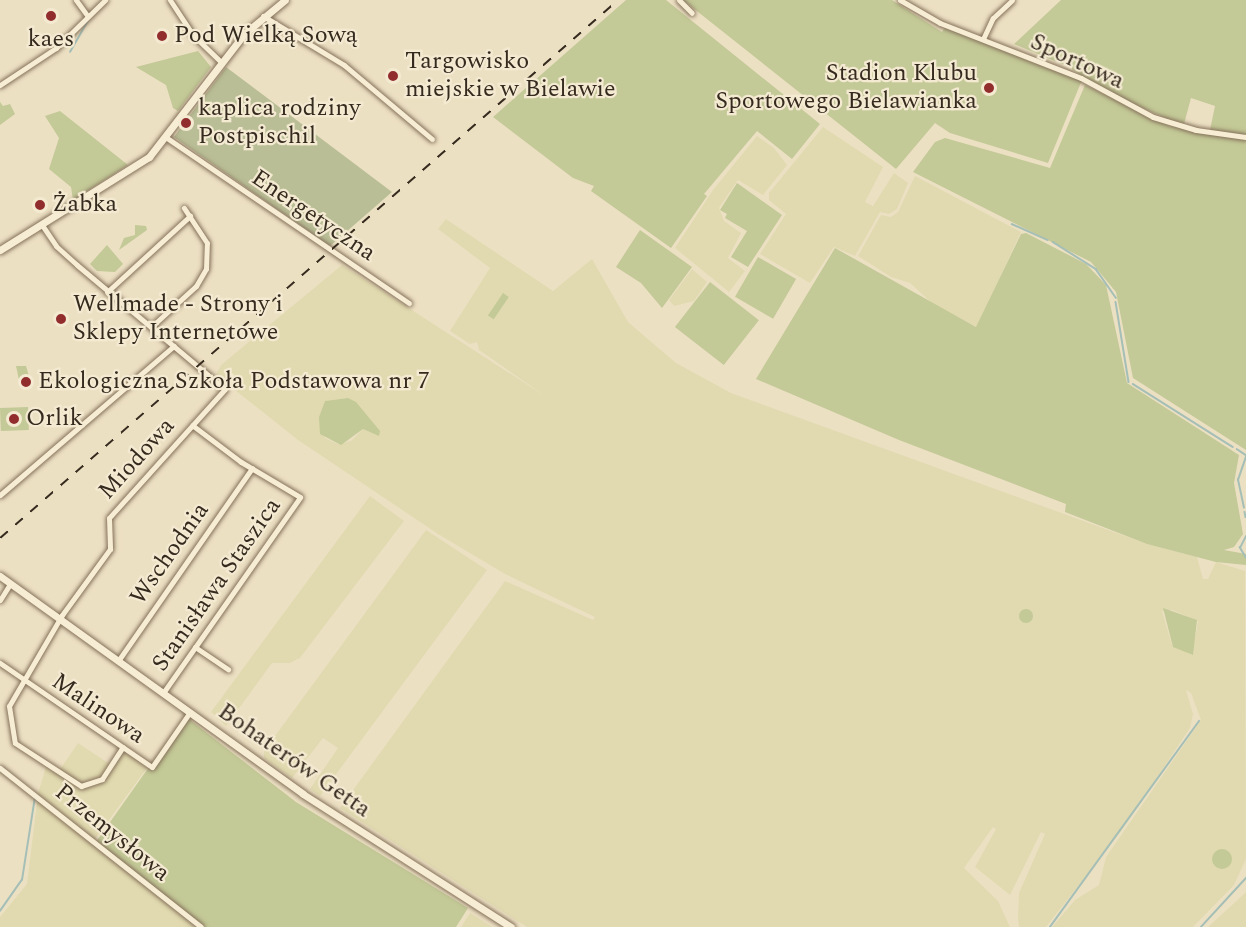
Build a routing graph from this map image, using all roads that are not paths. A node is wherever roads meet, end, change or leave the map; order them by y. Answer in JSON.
{"nodes":[{"id":1,"x":76,"y":0,"type":"edge"},
{"id":2,"x":105,"y":0,"type":"edge"},
{"id":3,"x":285,"y":0,"type":"edge"},
{"id":4,"x":679,"y":0,"type":"edge"},
{"id":5,"x":900,"y":0,"type":"edge"},
{"id":6,"x":915,"y":0,"type":"edge"},
{"id":7,"x":1012,"y":0,"type":"edge"},
{"id":8,"x":169,"y":1,"type":"edge"},
{"id":9,"x":911,"y":6,"type":"junction"},
{"id":10,"x":692,"y":13,"type":"dead end"},
{"id":11,"x":87,"y":15,"type":"junction"},
{"id":12,"x":263,"y":16,"type":"junction"},
{"id":13,"x":983,"y":39,"type":"junction"},
{"id":14,"x":222,"y":63,"type":"junction"},
{"id":15,"x":0,"y":85,"type":"edge"},
{"id":16,"x":1246,"y":137,"type":"edge"},
{"id":17,"x":167,"y":138,"type":"junction"},
{"id":18,"x":432,"y":139,"type":"dead end"},
{"id":19,"x":184,"y":208,"type":"dead end"},
{"id":20,"x":190,"y":216,"type":"junction"},
{"id":21,"x":42,"y":225,"type":"junction"},
{"id":22,"x":0,"y":250,"type":"edge"},
{"id":23,"x":107,"y":292,"type":"junction"},
{"id":24,"x":409,"y":303,"type":"dead end"},
{"id":25,"x":151,"y":327,"type":"junction"},
{"id":26,"x":174,"y":346,"type":"junction"},
{"id":27,"x":192,"y":425,"type":"junction"},
{"id":28,"x":252,"y":468,"type":"junction"},
{"id":29,"x":0,"y":495,"type":"edge"},
{"id":30,"x":0,"y":576,"type":"edge"},
{"id":31,"x":10,"y":584,"type":"junction"},
{"id":32,"x":0,"y":600,"type":"edge"},
{"id":33,"x":60,"y":619,"type":"junction"},
{"id":34,"x":195,"y":648,"type":"junction"},
{"id":35,"x":118,"y":661,"type":"junction"},
{"id":36,"x":0,"y":663,"type":"edge"},
{"id":37,"x":228,"y":669,"type":"dead end"},
{"id":38,"x":23,"y":680,"type":"junction"},
{"id":39,"x":164,"y":693,"type":"junction"},
{"id":40,"x":190,"y":712,"type":"junction"},
{"id":41,"x":123,"y":747,"type":"junction"},
{"id":42,"x":0,"y":768,"type":"edge"},
{"id":43,"x":201,"y":927,"type":"edge"},
{"id":44,"x":511,"y":927,"type":"edge"}],
"edges":[{"from":1,"to":11,"type":"street"},
{"from":2,"to":11,"type":"street"},
{"from":3,"to":12,"type":"street"},
{"from":4,"to":10,"type":"street"},
{"from":5,"to":9,"type":"street","name":"Sportowa"},
{"from":6,"to":9,"type":"street"},
{"from":7,"to":13,"type":"street"},
{"from":8,"to":14,"type":"street"},
{"from":9,"to":13,"type":"street","name":"Sportowa"},
{"from":11,"to":15,"type":"street"},
{"from":12,"to":14,"type":"street"},
{"from":12,"to":18,"type":"street"},
{"from":13,"to":16,"type":"street","name":"Sportowa"},
{"from":14,"to":17,"type":"street"},
{"from":17,"to":21,"type":"street"},
{"from":17,"to":24,"type":"street","name":"Energetyczna"},
{"from":19,"to":20,"type":"street"},
{"from":20,"to":23,"type":"street"},
{"from":20,"to":25,"type":"street"},
{"from":21,"to":22,"type":"street"},
{"from":21,"to":23,"type":"street"},
{"from":23,"to":25,"type":"street"},
{"from":25,"to":26,"type":"street"},
{"from":26,"to":27,"type":"street","name":"Miodowa"},
{"from":26,"to":29,"type":"street"},
{"from":27,"to":28,"type":"street"},
{"from":27,"to":33,"type":"street","name":"Miodowa"},
{"from":28,"to":34,"type":"street","name":"Stanisława Staszica"},
{"from":28,"to":35,"type":"street","name":"Wschodnia"},
{"from":30,"to":31,"type":"street","name":"Bohaterów Getta"},
{"from":31,"to":32,"type":"street"},
{"from":31,"to":33,"type":"street","name":"Bohaterów Getta"},
{"from":33,"to":35,"type":"street","name":"Bohaterów Getta"},
{"from":33,"to":38,"type":"street"},
{"from":34,"to":37,"type":"street"},
{"from":34,"to":39,"type":"street","name":"Stanisława Staszica"},
{"from":35,"to":39,"type":"street","name":"Bohaterów Getta"},
{"from":36,"to":38,"type":"street","name":"Malinowa"},
{"from":38,"to":41,"type":"street","name":"Malinowa"},
{"from":38,"to":41,"type":"street"},
{"from":39,"to":40,"type":"street","name":"Bohaterów Getta"},
{"from":40,"to":41,"type":"street","name":"Malinowa"},
{"from":40,"to":44,"type":"street","name":"Bohaterów Getta"},
{"from":42,"to":43,"type":"street","name":"Przemysłowa"}]}
